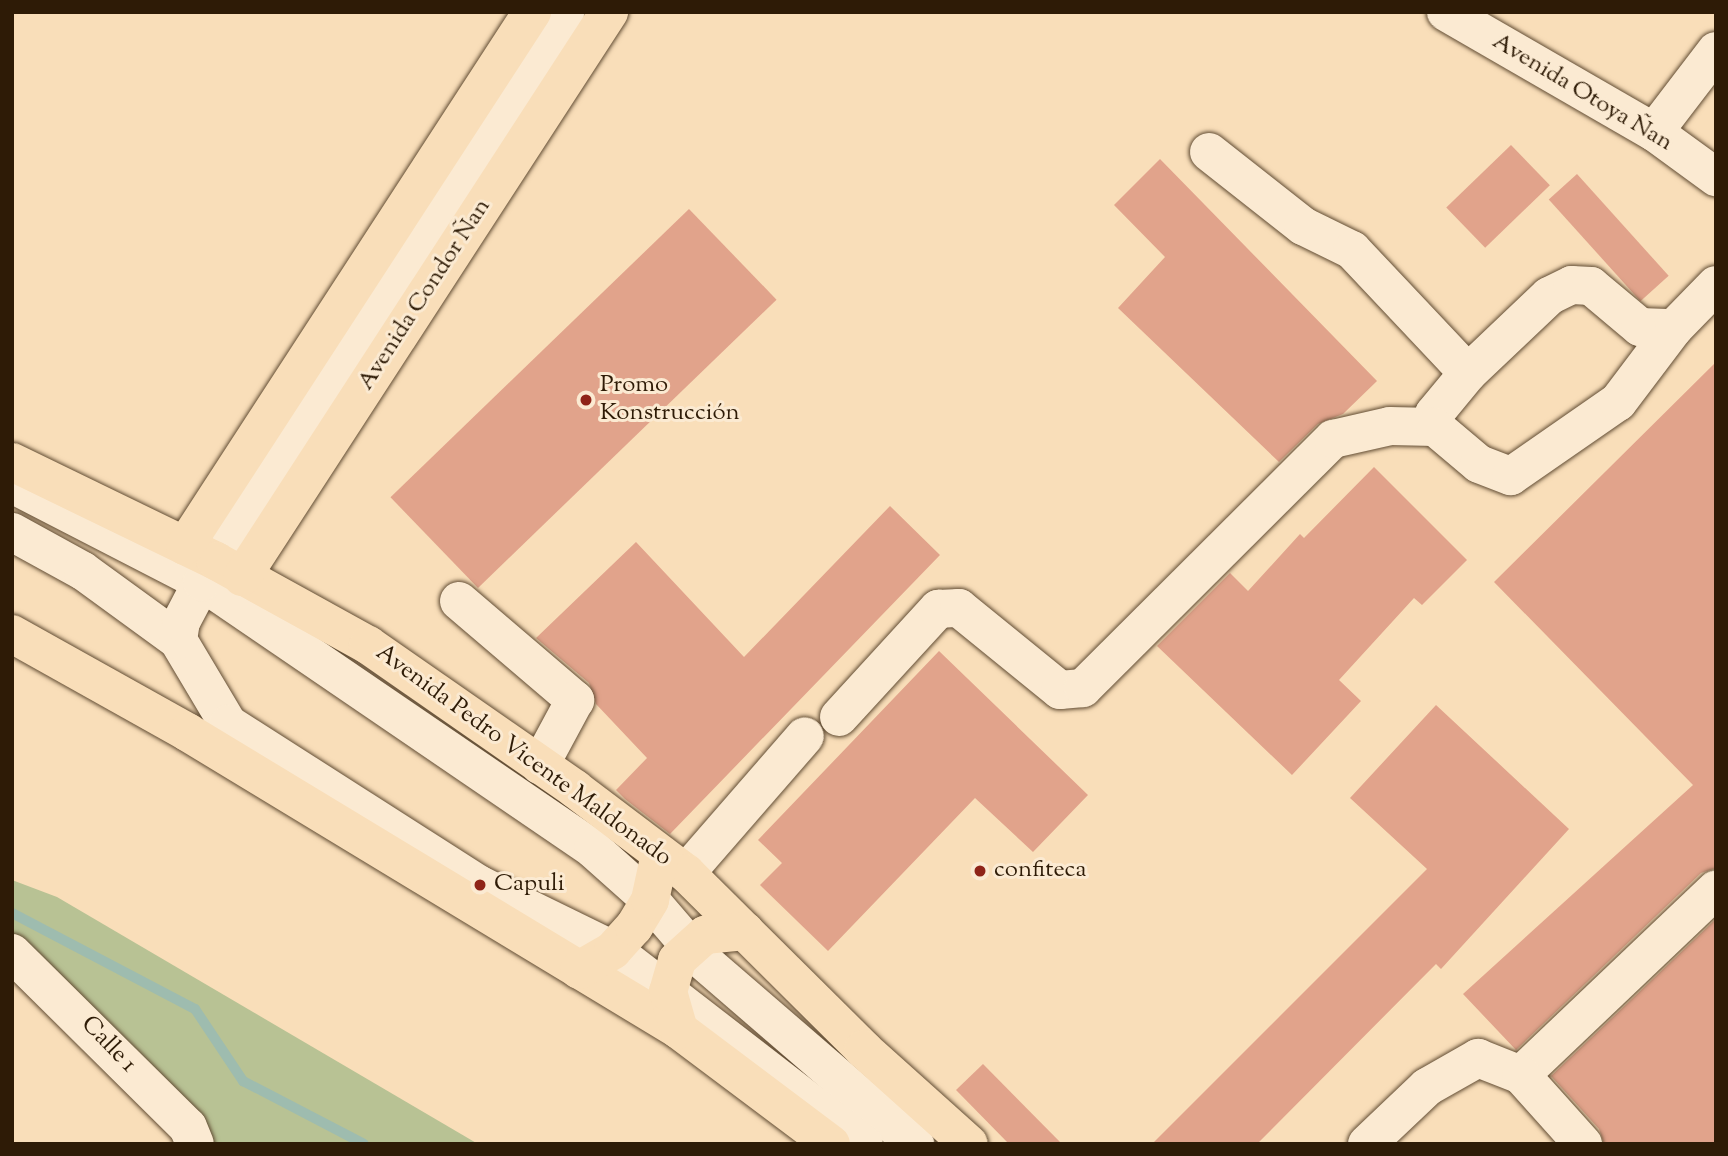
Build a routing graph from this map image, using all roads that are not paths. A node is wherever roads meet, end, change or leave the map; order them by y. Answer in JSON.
{"nodes":[{"id":1,"x":532,"y":12,"type":"edge"},
{"id":2,"x":566,"y":12,"type":"edge"},
{"id":3,"x":608,"y":12,"type":"edge"},
{"id":4,"x":1446,"y":12,"type":"edge"},
{"id":5,"x":1716,"y":51,"type":"edge"},
{"id":6,"x":1654,"y":132,"type":"junction"},
{"id":7,"x":1209,"y":152,"type":"dead end"},
{"id":8,"x":1716,"y":177,"type":"edge"},
{"id":9,"x":1716,"y":285,"type":"edge"},
{"id":10,"x":1674,"y":328,"type":"junction"},
{"id":11,"x":1468,"y":373,"type":"junction"},
{"id":12,"x":1435,"y":427,"type":"junction"},
{"id":13,"x":12,"y":462,"type":"edge"},
{"id":14,"x":12,"y":484,"type":"edge"},
{"id":15,"x":12,"y":532,"type":"edge"},
{"id":16,"x":211,"y":566,"type":"junction"},
{"id":17,"x":459,"y":601,"type":"dead end"},
{"id":18,"x":12,"y":634,"type":"edge"},
{"id":19,"x":178,"y":640,"type":"junction"},
{"id":20,"x":839,"y":717,"type":"dead end"},
{"id":21,"x":805,"y":736,"type":"dead end"},
{"id":22,"x":540,"y":765,"type":"junction"},
{"id":23,"x":673,"y":863,"type":"junction"},
{"id":24,"x":1716,"y":889,"type":"edge"},
{"id":25,"x":650,"y":900,"type":"junction"},
{"id":26,"x":745,"y":932,"type":"junction"},
{"id":27,"x":688,"y":947,"type":"junction"},
{"id":28,"x":612,"y":950,"type":"junction"},
{"id":29,"x":12,"y":953,"type":"edge"},
{"id":30,"x":579,"y":970,"type":"junction"},
{"id":31,"x":668,"y":992,"type":"junction"},
{"id":32,"x":679,"y":1030,"type":"junction"},
{"id":33,"x":1521,"y":1075,"type":"junction"},
{"id":34,"x":195,"y":1144,"type":"edge"},
{"id":35,"x":831,"y":1144,"type":"edge"},
{"id":36,"x":864,"y":1144,"type":"edge"},
{"id":37,"x":915,"y":1144,"type":"edge"},
{"id":38,"x":969,"y":1144,"type":"edge"},
{"id":39,"x":1367,"y":1144,"type":"edge"},
{"id":40,"x":1583,"y":1144,"type":"edge"}],
"edges":[{"from":1,"to":16,"type":"main road"},
{"from":2,"to":16,"type":"street"},
{"from":3,"to":16,"type":"main road","name":"Avenida Condor Ñan"},
{"from":4,"to":6,"type":"street","name":"Avenida Otoya Ñan"},
{"from":5,"to":6,"type":"street"},
{"from":6,"to":8,"type":"street","name":"Avenida Otoya Ñan"},
{"from":7,"to":11,"type":"street"},
{"from":9,"to":10,"type":"street"},
{"from":10,"to":11,"type":"street"},
{"from":10,"to":12,"type":"street"},
{"from":11,"to":12,"type":"street"},
{"from":12,"to":20,"type":"street"},
{"from":13,"to":16,"type":"main road","name":"Avenida Pedro Vicente Maldonado"},
{"from":14,"to":16,"type":"street"},
{"from":15,"to":19,"type":"street"},
{"from":16,"to":19,"type":"street"},
{"from":16,"to":22,"type":"main road","name":"Avenida Pedro Vicente Maldonado"},
{"from":16,"to":25,"type":"street"},
{"from":17,"to":22,"type":"street"},
{"from":18,"to":30,"type":"main road"},
{"from":19,"to":28,"type":"street"},
{"from":21,"to":23,"type":"street"},
{"from":22,"to":23,"type":"main road","name":"Avenida Pedro Vicente Maldonado"},
{"from":23,"to":25,"type":"main road"},
{"from":23,"to":26,"type":"main road","name":"Avenida Pedro Vicente Maldonado"},
{"from":24,"to":33,"type":"street"},
{"from":25,"to":27,"type":"street"},
{"from":25,"to":28,"type":"main road"},
{"from":26,"to":27,"type":"main road"},
{"from":26,"to":38,"type":"main road","name":"Avenida Pedro Vicente Maldonado"},
{"from":27,"to":31,"type":"main road"},
{"from":27,"to":37,"type":"street"},
{"from":28,"to":30,"type":"main road"},
{"from":28,"to":31,"type":"street"},
{"from":29,"to":34,"type":"street","name":"Calle 1"},
{"from":30,"to":32,"type":"main road"},
{"from":31,"to":32,"type":"main road"},
{"from":31,"to":36,"type":"street"},
{"from":32,"to":35,"type":"main road"},
{"from":33,"to":39,"type":"street"},
{"from":33,"to":40,"type":"street"}]}
